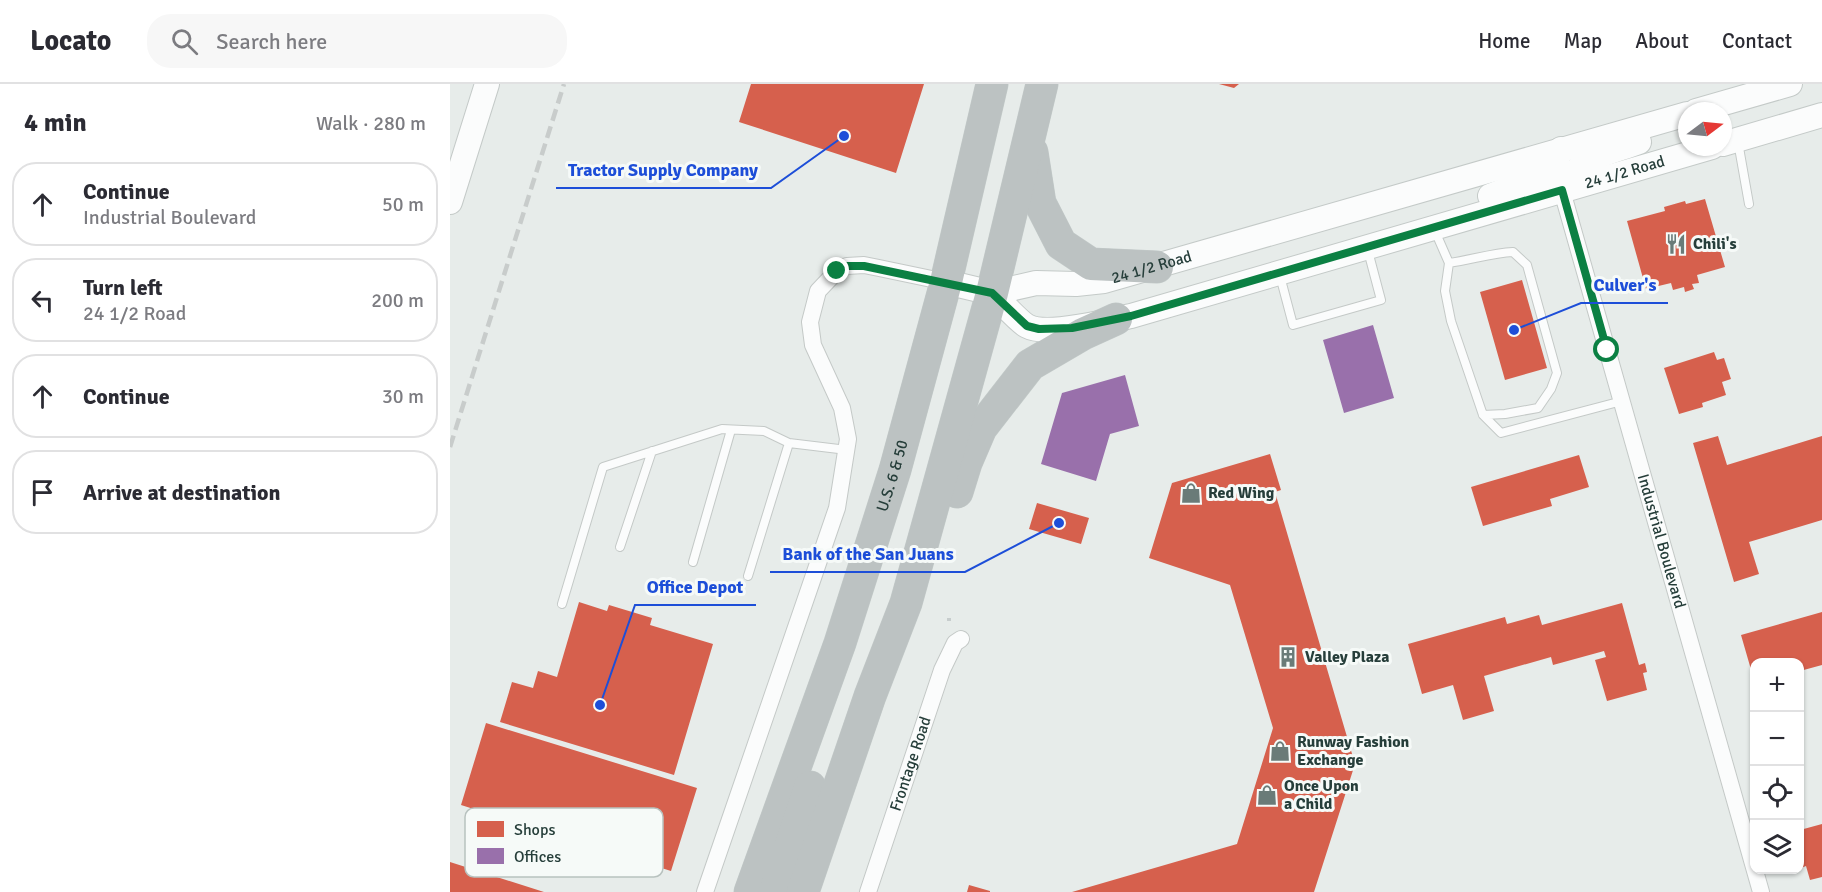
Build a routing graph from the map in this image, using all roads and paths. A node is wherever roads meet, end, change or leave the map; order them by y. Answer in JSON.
{"nodes":[{"id":1,"x":487,"y":84,"type":"edge"},
{"id":2,"x":992,"y":84,"type":"edge"},
{"id":3,"x":1042,"y":84,"type":"edge"},
{"id":4,"x":1790,"y":84,"type":"edge"},
{"id":5,"x":1731,"y":102,"type":"edge"},
{"id":6,"x":1822,"y":115,"type":"edge"},
{"id":7,"x":1678,"y":118,"type":"edge"},
{"id":8,"x":1678,"y":125,"type":"edge"},
{"id":9,"x":1030,"y":134,"type":"junction"},
{"id":10,"x":1732,"y":141,"type":"edge"},
{"id":11,"x":1561,"y":149,"type":"junction"},
{"id":12,"x":1732,"y":149,"type":"edge"},
{"id":13,"x":1681,"y":156,"type":"edge"},
{"id":14,"x":1562,"y":190,"type":"junction"},
{"id":15,"x":450,"y":202,"type":"edge"},
{"id":16,"x":1749,"y":204,"type":"dead end"},
{"id":17,"x":1433,"y":228,"type":"junction"},
{"id":18,"x":1367,"y":247,"type":"junction"},
{"id":19,"x":1449,"y":263,"type":"junction"},
{"id":20,"x":1157,"y":267,"type":"junction"},
{"id":21,"x":1279,"y":273,"type":"junction"},
{"id":22,"x":945,"y":282,"type":"junction"},
{"id":23,"x":992,"y":293,"type":"junction"},
{"id":24,"x":1116,"y":319,"type":"junction"},
{"id":25,"x":1622,"y":401,"type":"junction"},
{"id":26,"x":1483,"y":415,"type":"junction"},
{"id":27,"x":731,"y":430,"type":"junction"},
{"id":28,"x":789,"y":443,"type":"junction"},
{"id":29,"x":848,"y":450,"type":"junction"},
{"id":30,"x":652,"y":451,"type":"junction"},
{"id":31,"x":620,"y":548,"type":"dead end"},
{"id":32,"x":693,"y":562,"type":"dead end"},
{"id":33,"x":747,"y":576,"type":"dead end"},
{"id":34,"x":906,"y":603,"type":"junction"},
{"id":35,"x":562,"y":604,"type":"dead end"},
{"id":36,"x":949,"y":614,"type":"dead end"},
{"id":37,"x":949,"y":621,"type":"dead end"},
{"id":38,"x":961,"y":639,"type":"dead end"},
{"id":39,"x":840,"y":643,"type":"junction"},
{"id":40,"x":705,"y":892,"type":"edge"},
{"id":41,"x":750,"y":892,"type":"edge"},
{"id":42,"x":775,"y":892,"type":"edge"},
{"id":43,"x":803,"y":892,"type":"edge"},
{"id":44,"x":868,"y":892,"type":"edge"},
{"id":45,"x":1761,"y":892,"type":"edge"}],
"edges":[{"from":1,"to":15,"type":"main road"},
{"from":2,"to":22,"type":"highway","name":"U.S. 6 & 50"},
{"from":3,"to":9,"type":"highway"},
{"from":4,"to":5,"type":"main road","name":"24 1/2 Road"},
{"from":6,"to":10,"type":"main road"},
{"from":7,"to":11,"type":"main road","name":"24 1/2 Road"},
{"from":8,"to":14,"type":"main road"},
{"from":9,"to":20,"type":"highway"},
{"from":9,"to":23,"type":"highway"},
{"from":11,"to":17,"type":"main road"},
{"from":11,"to":20,"type":"main road","name":"24 1/2 Road"},
{"from":12,"to":16,"type":"lane"},
{"from":13,"to":14,"type":"main road","name":"24 1/2 Road"},
{"from":14,"to":17,"type":"main road","name":"24 1/2 Road"},
{"from":14,"to":25,"type":"street","name":"Industrial Boulevard"},
{"from":17,"to":18,"type":"main road","name":"24 1/2 Road"},
{"from":17,"to":19,"type":"lane"},
{"from":18,"to":21,"type":"main road","name":"24 1/2 Road"},
{"from":18,"to":21,"type":"lane"},
{"from":19,"to":26,"type":"lane"},
{"from":19,"to":26,"type":"lane"},
{"from":20,"to":23,"type":"main road","name":"24 1/2 Road"},
{"from":21,"to":24,"type":"main road","name":"24 1/2 Road"},
{"from":22,"to":23,"type":"main road","name":"24 1/2 Road"},
{"from":22,"to":29,"type":"street"},
{"from":22,"to":39,"type":"highway","name":"U.S. 6 & 50"},
{"from":23,"to":24,"type":"main road","name":"24 1/2 Road"},
{"from":23,"to":34,"type":"highway"},
{"from":24,"to":34,"type":"highway"},
{"from":25,"to":26,"type":"lane"},
{"from":25,"to":45,"type":"street","name":"Industrial Boulevard"},
{"from":27,"to":28,"type":"lane"},
{"from":27,"to":30,"type":"lane"},
{"from":27,"to":32,"type":"lane"},
{"from":28,"to":29,"type":"lane"},
{"from":28,"to":33,"type":"lane"},
{"from":29,"to":40,"type":"street"},
{"from":30,"to":31,"type":"lane"},
{"from":30,"to":35,"type":"lane"},
{"from":34,"to":43,"type":"highway"},
{"from":36,"to":37,"type":"path"},
{"from":38,"to":44,"type":"street","name":"Frontage Road"},
{"from":39,"to":41,"type":"highway","name":"U.S. 6 & 50"},
{"from":39,"to":42,"type":"highway"}]}
